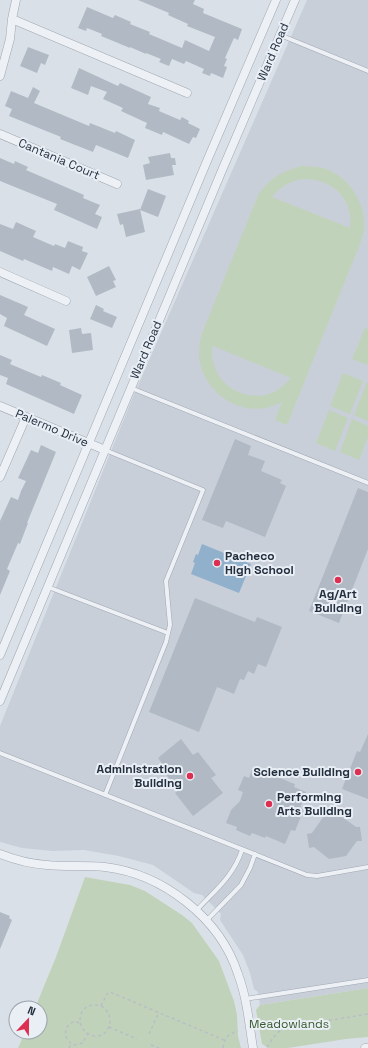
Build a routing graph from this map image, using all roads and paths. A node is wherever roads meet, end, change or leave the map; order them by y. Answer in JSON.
{"nodes":[{"id":1,"x":16,"y":0,"type":"edge"},
{"id":2,"x":276,"y":0,"type":"edge"},
{"id":3,"x":295,"y":0,"type":"edge"},
{"id":4,"x":12,"y":19,"type":"junction"},
{"id":5,"x":280,"y":35,"type":"junction"},
{"id":6,"x":368,"y":71,"type":"edge"},
{"id":7,"x":0,"y":76,"type":"edge"},
{"id":8,"x":187,"y":93,"type":"dead end"},
{"id":9,"x":0,"y":134,"type":"edge"},
{"id":10,"x":117,"y":184,"type":"dead end"},
{"id":11,"x":0,"y":272,"type":"edge"},
{"id":12,"x":66,"y":301,"type":"dead end"},
{"id":13,"x":131,"y":388,"type":"junction"},
{"id":14,"x":0,"y":406,"type":"edge"},
{"id":15,"x":26,"y":417,"type":"junction"},
{"id":16,"x":88,"y":444,"type":"junction"},
{"id":17,"x":105,"y":450,"type":"junction"},
{"id":18,"x":0,"y":477,"type":"edge"},
{"id":19,"x":368,"y":483,"type":"edge"},
{"id":20,"x":48,"y":586,"type":"junction"},
{"id":21,"x":168,"y":633,"type":"junction"},
{"id":22,"x":0,"y":655,"type":"edge"},
{"id":23,"x":0,"y":701,"type":"edge"},
{"id":24,"x":0,"y":753,"type":"edge"},
{"id":25,"x":105,"y":795,"type":"junction"},
{"id":26,"x":242,"y":850,"type":"junction"},
{"id":27,"x":0,"y":854,"type":"edge"},
{"id":28,"x":255,"y":854,"type":"junction"},
{"id":29,"x":368,"y":867,"type":"edge"},
{"id":30,"x":196,"y":910,"type":"junction"},
{"id":31,"x":206,"y":921,"type":"junction"},
{"id":32,"x":368,"y":980,"type":"edge"},
{"id":33,"x":245,"y":999,"type":"junction"},
{"id":34,"x":101,"y":1006,"type":"junction"},
{"id":35,"x":159,"y":1012,"type":"junction"},
{"id":36,"x":368,"y":1014,"type":"edge"},
{"id":37,"x":80,"y":1023,"type":"junction"},
{"id":38,"x":109,"y":1027,"type":"junction"},
{"id":39,"x":238,"y":1031,"type":"dead end"},
{"id":40,"x":88,"y":1033,"type":"junction"},
{"id":41,"x":149,"y":1034,"type":"dead end"},
{"id":42,"x":137,"y":1039,"type":"dead end"},
{"id":43,"x":224,"y":1040,"type":"junction"},
{"id":44,"x":71,"y":1044,"type":"junction"},
{"id":45,"x":151,"y":1045,"type":"dead end"},
{"id":46,"x":268,"y":1047,"type":"dead end"},
{"id":47,"x":69,"y":1048,"type":"edge"},
{"id":48,"x":158,"y":1048,"type":"edge"},
{"id":49,"x":223,"y":1048,"type":"edge"},
{"id":50,"x":253,"y":1048,"type":"edge"}],
"edges":[{"from":1,"to":4,"type":"street"},
{"from":2,"to":16,"type":"street","name":"Ward Road"},
{"from":3,"to":5,"type":"street","name":"Ward Road"},
{"from":4,"to":7,"type":"street"},
{"from":4,"to":8,"type":"street"},
{"from":5,"to":6,"type":"lane"},
{"from":5,"to":13,"type":"street","name":"Ward Road"},
{"from":9,"to":10,"type":"street","name":"Cantania Court"},
{"from":11,"to":12,"type":"street"},
{"from":13,"to":17,"type":"street","name":"Ward Road"},
{"from":13,"to":19,"type":"lane"},
{"from":14,"to":15,"type":"street","name":"Palermo Drive"},
{"from":15,"to":16,"type":"street","name":"Palermo Drive"},
{"from":15,"to":18,"type":"street"},
{"from":16,"to":17,"type":"street","name":"Palermo Drive"},
{"from":16,"to":22,"type":"street","name":"Ward Road"},
{"from":17,"to":20,"type":"street","name":"Ward Road"},
{"from":17,"to":21,"type":"lane"},
{"from":20,"to":21,"type":"lane"},
{"from":20,"to":23,"type":"street","name":"Ward Road"},
{"from":21,"to":25,"type":"lane"},
{"from":24,"to":25,"type":"lane"},
{"from":25,"to":26,"type":"lane"},
{"from":26,"to":28,"type":"lane"},
{"from":26,"to":30,"type":"lane"},
{"from":27,"to":30,"type":"street"},
{"from":28,"to":29,"type":"lane"},
{"from":28,"to":31,"type":"lane"},
{"from":30,"to":31,"type":"street"},
{"from":31,"to":33,"type":"street"},
{"from":32,"to":33,"type":"lane"},
{"from":33,"to":50,"type":"street"},
{"from":34,"to":35,"type":"path"},
{"from":34,"to":37,"type":"path"},
{"from":34,"to":38,"type":"path"},
{"from":35,"to":41,"type":"path"},
{"from":35,"to":43,"type":"path"},
{"from":36,"to":46,"type":"path"},
{"from":37,"to":40,"type":"path"},
{"from":37,"to":44,"type":"path"},
{"from":38,"to":40,"type":"path"},
{"from":38,"to":42,"type":"path"},
{"from":39,"to":43,"type":"path"},
{"from":40,"to":44,"type":"path"},
{"from":43,"to":49,"type":"path"},
{"from":44,"to":47,"type":"path"},
{"from":45,"to":48,"type":"path"}]}
